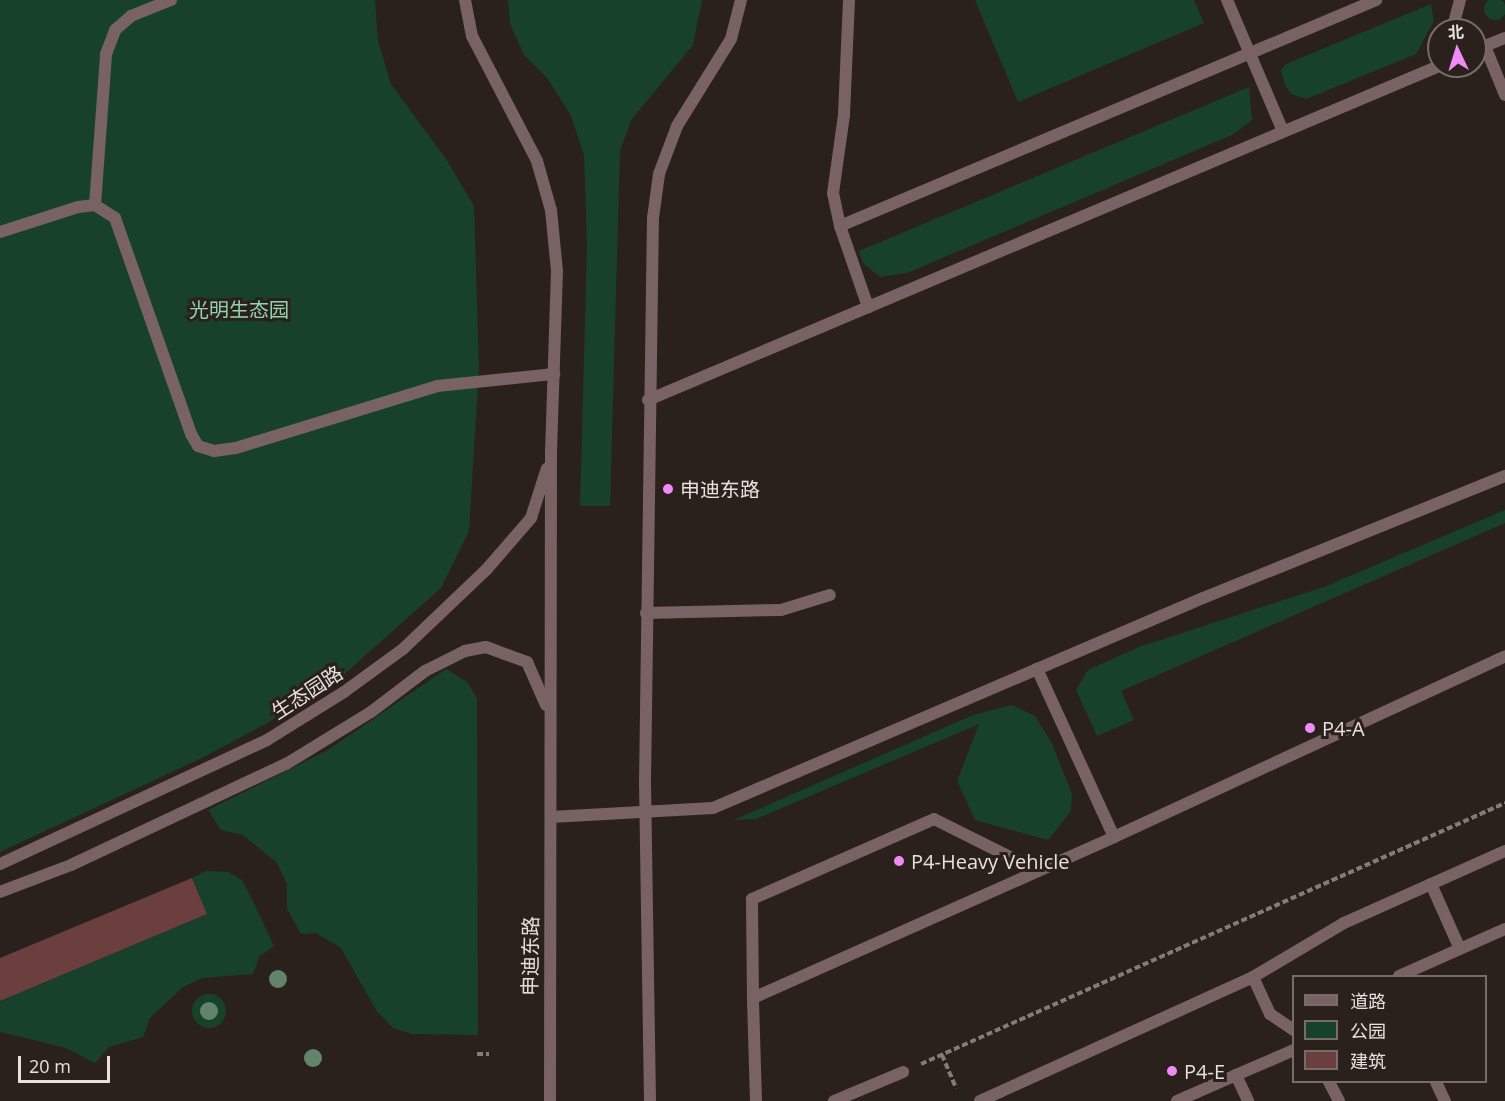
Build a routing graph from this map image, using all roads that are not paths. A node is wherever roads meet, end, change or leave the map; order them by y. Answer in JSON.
{"nodes":[{"id":1,"x":171,"y":0,"type":"edge"},
{"id":2,"x":465,"y":0,"type":"edge"},
{"id":3,"x":741,"y":0,"type":"edge"},
{"id":4,"x":849,"y":0,"type":"edge"},
{"id":5,"x":1227,"y":0,"type":"edge"},
{"id":6,"x":1376,"y":0,"type":"edge"},
{"id":7,"x":1460,"y":0,"type":"edge"},
{"id":8,"x":1455,"y":18,"type":"edge"},
{"id":9,"x":1505,"y":38,"type":"edge"},
{"id":10,"x":1487,"y":45,"type":"edge"},
{"id":11,"x":1250,"y":53,"type":"junction"},
{"id":12,"x":1487,"y":61,"type":"edge"},
{"id":13,"x":1427,"y":71,"type":"edge"},
{"id":14,"x":1505,"y":95,"type":"edge"},
{"id":15,"x":1283,"y":131,"type":"junction"},
{"id":16,"x":95,"y":205,"type":"junction"},
{"id":17,"x":840,"y":226,"type":"junction"},
{"id":18,"x":0,"y":232,"type":"edge"},
{"id":19,"x":868,"y":307,"type":"junction"},
{"id":20,"x":554,"y":374,"type":"junction"},
{"id":21,"x":648,"y":400,"type":"junction"},
{"id":22,"x":552,"y":455,"type":"junction"},
{"id":23,"x":1505,"y":476,"type":"edge"},
{"id":24,"x":830,"y":595,"type":"dead end"},
{"id":25,"x":646,"y":613,"type":"junction"},
{"id":26,"x":1505,"y":656,"type":"edge"},
{"id":27,"x":1037,"y":669,"type":"junction"},
{"id":28,"x":551,"y":730,"type":"junction"},
{"id":29,"x":646,"y":815,"type":"junction"},
{"id":30,"x":551,"y":817,"type":"junction"},
{"id":31,"x":1114,"y":837,"type":"junction"},
{"id":32,"x":1505,"y":851,"type":"edge"},
{"id":33,"x":0,"y":864,"type":"edge"},
{"id":34,"x":1038,"y":871,"type":"junction"},
{"id":35,"x":1431,"y":884,"type":"junction"},
{"id":36,"x":0,"y":892,"type":"edge"},
{"id":37,"x":1505,"y":929,"type":"edge"},
{"id":38,"x":1460,"y":949,"type":"junction"},
{"id":39,"x":1401,"y":975,"type":"edge"},
{"id":40,"x":1253,"y":977,"type":"junction"},
{"id":41,"x":753,"y":998,"type":"junction"},
{"id":42,"x":1292,"y":1029,"type":"edge"},
{"id":43,"x":1292,"y":1050,"type":"edge"},
{"id":44,"x":903,"y":1072,"type":"road end"},
{"id":45,"x":1236,"y":1075,"type":"junction"},
{"id":46,"x":1330,"y":1083,"type":"edge"},
{"id":47,"x":1436,"y":1083,"type":"edge"},
{"id":48,"x":550,"y":1101,"type":"edge"},
{"id":49,"x":650,"y":1101,"type":"edge"},
{"id":50,"x":756,"y":1101,"type":"edge"},
{"id":51,"x":834,"y":1101,"type":"edge"},
{"id":52,"x":980,"y":1101,"type":"edge"},
{"id":53,"x":1177,"y":1101,"type":"edge"},
{"id":54,"x":1248,"y":1101,"type":"edge"},
{"id":55,"x":1339,"y":1101,"type":"edge"},
{"id":56,"x":1445,"y":1101,"type":"edge"}],
"edges":[{"from":1,"to":16,"type":"street"},
{"from":2,"to":20,"type":"street","name":"申迪东路"},
{"from":3,"to":21,"type":"street"},
{"from":4,"to":17,"type":"street"},
{"from":5,"to":11,"type":"street"},
{"from":6,"to":11,"type":"street"},
{"from":7,"to":8,"type":"street"},
{"from":9,"to":10,"type":"street"},
{"from":11,"to":15,"type":"street"},
{"from":11,"to":17,"type":"street"},
{"from":12,"to":14,"type":"street"},
{"from":13,"to":15,"type":"street"},
{"from":15,"to":19,"type":"street"},
{"from":16,"to":18,"type":"street"},
{"from":16,"to":20,"type":"street"},
{"from":17,"to":19,"type":"street"},
{"from":19,"to":21,"type":"street"},
{"from":20,"to":22,"type":"street","name":"申迪东路"},
{"from":21,"to":25,"type":"street"},
{"from":22,"to":28,"type":"street","name":"申迪东路"},
{"from":22,"to":33,"type":"street","name":"生态园路"},
{"from":23,"to":27,"type":"street"},
{"from":24,"to":25,"type":"street"},
{"from":25,"to":29,"type":"street"},
{"from":26,"to":31,"type":"street"},
{"from":27,"to":29,"type":"street"},
{"from":27,"to":31,"type":"street"},
{"from":28,"to":30,"type":"street","name":"申迪东路"},
{"from":28,"to":36,"type":"street"},
{"from":29,"to":30,"type":"street"},
{"from":29,"to":49,"type":"street"},
{"from":30,"to":48,"type":"street","name":"申迪东路"},
{"from":31,"to":34,"type":"street"},
{"from":32,"to":35,"type":"street"},
{"from":34,"to":41,"type":"street"},
{"from":34,"to":41,"type":"street"},
{"from":35,"to":38,"type":"street"},
{"from":35,"to":40,"type":"street"},
{"from":37,"to":38,"type":"street"},
{"from":38,"to":39,"type":"street"},
{"from":40,"to":42,"type":"street"},
{"from":40,"to":52,"type":"street"},
{"from":41,"to":50,"type":"street"},
{"from":43,"to":45,"type":"street"},
{"from":44,"to":51,"type":"street"},
{"from":45,"to":53,"type":"street"},
{"from":45,"to":54,"type":"street"},
{"from":46,"to":55,"type":"street"},
{"from":47,"to":56,"type":"street"}]}
